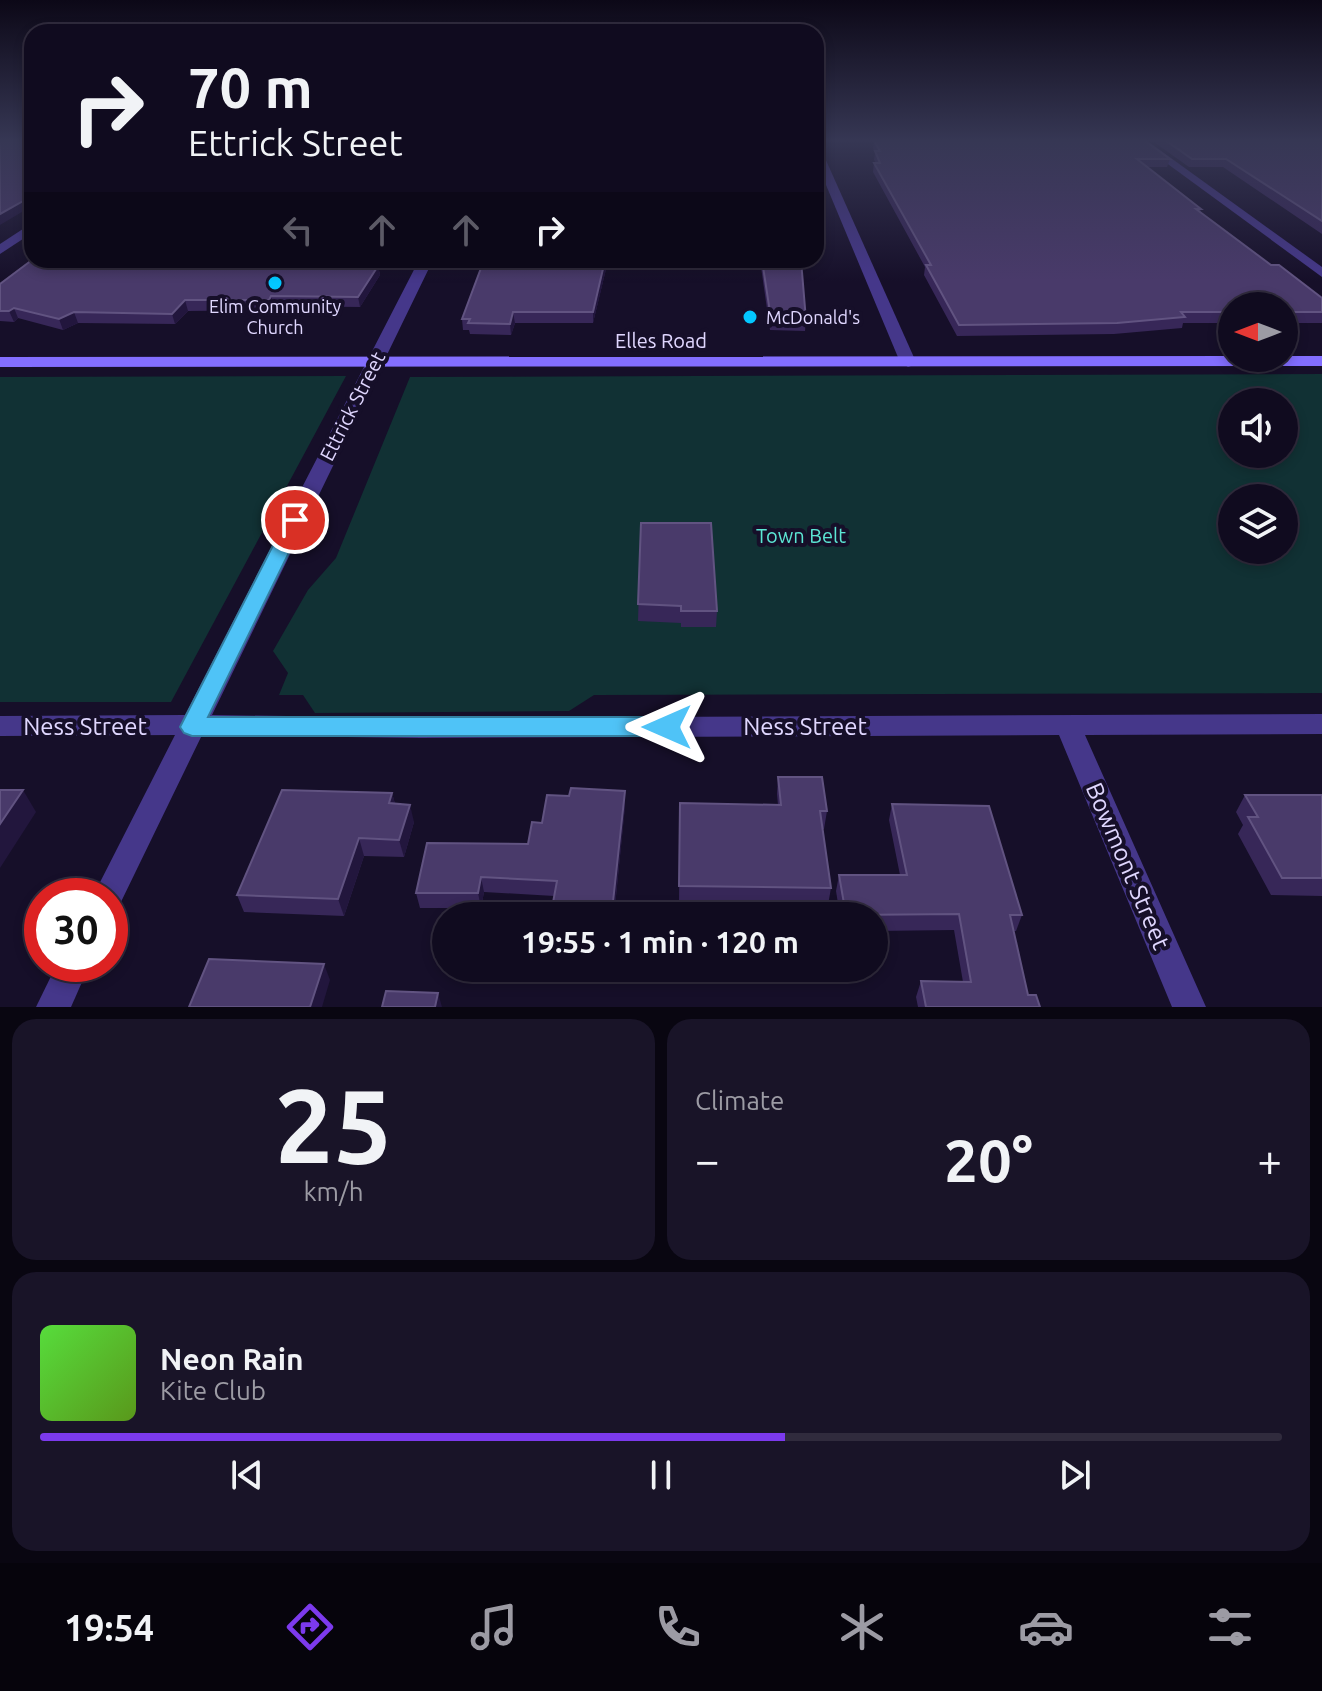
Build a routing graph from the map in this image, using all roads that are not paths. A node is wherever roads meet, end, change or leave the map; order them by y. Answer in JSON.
{"nodes":[{"id":1,"x":832,"y":187,"type":"edge"},
{"id":2,"x":1204,"y":187,"type":"edge"},
{"id":3,"x":24,"y":233,"type":"edge"},
{"id":4,"x":0,"y":250,"type":"edge"},
{"id":5,"x":422,"y":268,"type":"edge"},
{"id":6,"x":1322,"y":273,"type":"edge"},
{"id":7,"x":1322,"y":361,"type":"edge"},
{"id":8,"x":0,"y":362,"type":"edge"},
{"id":9,"x":374,"y":362,"type":"junction"},
{"id":10,"x":908,"y":362,"type":"junction"},
{"id":11,"x":1067,"y":724,"type":"junction"},
{"id":12,"x":1322,"y":724,"type":"edge"},
{"id":13,"x":0,"y":726,"type":"edge"},
{"id":14,"x":192,"y":727,"type":"junction"},
{"id":15,"x":117,"y":878,"type":"edge"},
{"id":16,"x":65,"y":982,"type":"edge"},
{"id":17,"x":53,"y":1007,"type":"edge"},
{"id":18,"x":1189,"y":1007,"type":"edge"}],
"edges":[{"from":1,"to":10,"type":"street"},
{"from":2,"to":6,"type":"street"},
{"from":3,"to":4,"type":"street"},
{"from":5,"to":9,"type":"street","name":"Ettrick Street"},
{"from":7,"to":10,"type":"main road","name":"Elles Road"},
{"from":8,"to":9,"type":"main road","name":"Elles Road"},
{"from":9,"to":10,"type":"main road","name":"Elles Road"},
{"from":9,"to":14,"type":"street","name":"Ettrick Street"},
{"from":11,"to":12,"type":"street","name":"Ness Street"},
{"from":11,"to":14,"type":"street","name":"Ness Street"},
{"from":11,"to":18,"type":"street","name":"Bowmont Street"},
{"from":13,"to":14,"type":"street","name":"Ness Street"},
{"from":14,"to":15,"type":"street","name":"Ettrick Street"},
{"from":16,"to":17,"type":"street"}]}
